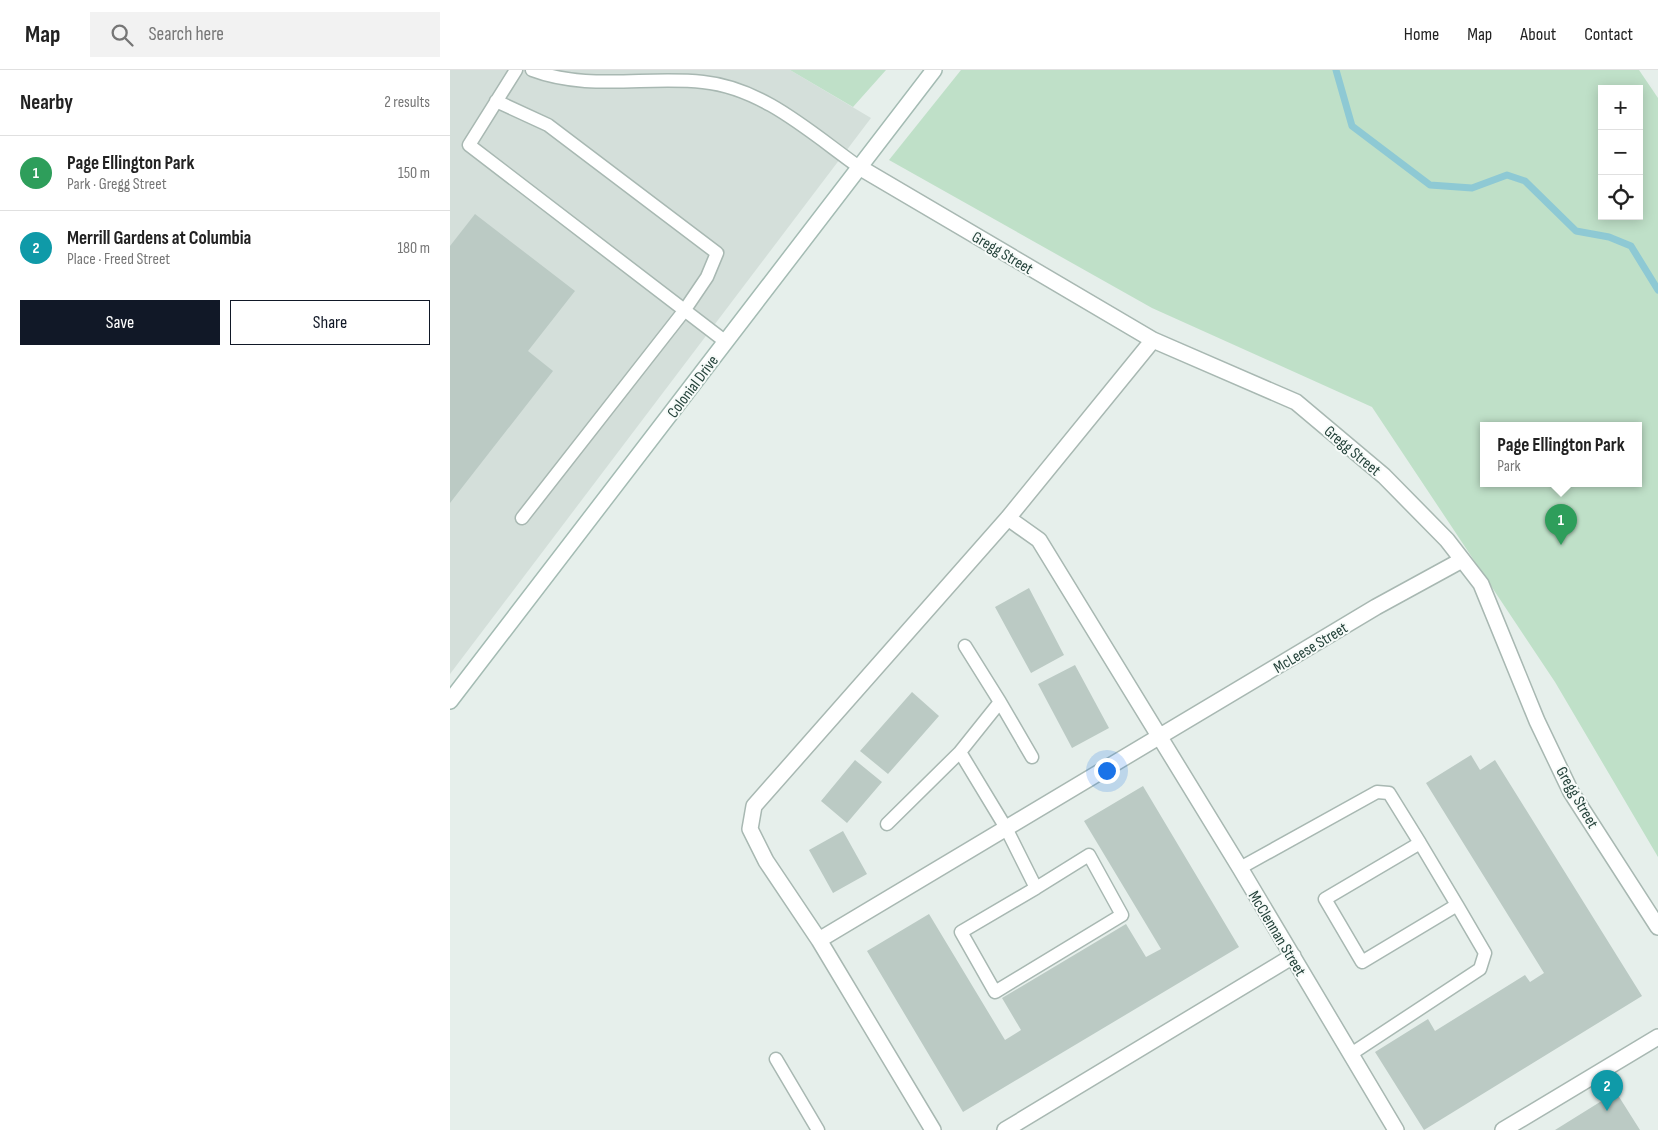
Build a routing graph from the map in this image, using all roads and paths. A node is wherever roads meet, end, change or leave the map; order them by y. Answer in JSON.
{"nodes":[{"id":1,"x":516,"y":70,"type":"edge"},
{"id":2,"x":532,"y":70,"type":"edge"},
{"id":3,"x":934,"y":70,"type":"edge"},
{"id":4,"x":496,"y":101,"type":"junction"},
{"id":5,"x":859,"y":167,"type":"junction"},
{"id":6,"x":684,"y":312,"type":"junction"},
{"id":7,"x":1152,"y":340,"type":"junction"},
{"id":8,"x":726,"y":342,"type":"junction"},
{"id":9,"x":522,"y":518,"type":"dead end"},
{"id":10,"x":1008,"y":518,"type":"junction"},
{"id":11,"x":1462,"y":560,"type":"junction"},
{"id":12,"x":965,"y":646,"type":"dead end"},
{"id":13,"x":453,"y":691,"type":"edge"},
{"id":14,"x":1000,"y":702,"type":"junction"},
{"id":15,"x":1160,"y":736,"type":"junction"},
{"id":16,"x":960,"y":752,"type":"junction"},
{"id":17,"x":1032,"y":757,"type":"dead end"},
{"id":18,"x":888,"y":824,"type":"dead end"},
{"id":19,"x":1006,"y":828,"type":"junction"},
{"id":20,"x":1420,"y":843,"type":"junction"},
{"id":21,"x":1240,"y":868,"type":"junction"},
{"id":22,"x":1036,"y":888,"type":"junction"},
{"id":23,"x":1457,"y":905,"type":"junction"},
{"id":24,"x":1658,"y":926,"type":"edge"},
{"id":25,"x":819,"y":940,"type":"junction"},
{"id":26,"x":1292,"y":956,"type":"junction"},
{"id":27,"x":1658,"y":1037,"type":"edge"},
{"id":28,"x":1351,"y":1054,"type":"junction"},
{"id":29,"x":776,"y":1059,"type":"dead end"},
{"id":30,"x":818,"y":1130,"type":"edge"},
{"id":31,"x":933,"y":1130,"type":"edge"},
{"id":32,"x":1004,"y":1130,"type":"edge"},
{"id":33,"x":1396,"y":1130,"type":"edge"},
{"id":34,"x":1503,"y":1130,"type":"edge"}],
"edges":[{"from":1,"to":4,"type":"lane"},
{"from":2,"to":5,"type":"lane"},
{"from":3,"to":5,"type":"street","name":"Colonial Drive"},
{"from":4,"to":6,"type":"lane"},
{"from":4,"to":6,"type":"lane"},
{"from":5,"to":7,"type":"street","name":"Gregg Street"},
{"from":5,"to":8,"type":"street","name":"Colonial Drive"},
{"from":6,"to":8,"type":"lane"},
{"from":6,"to":9,"type":"lane"},
{"from":7,"to":10,"type":"street"},
{"from":7,"to":11,"type":"street","name":"Gregg Street"},
{"from":8,"to":13,"type":"street","name":"Colonial Drive"},
{"from":10,"to":15,"type":"street","name":"McClennan Street"},
{"from":10,"to":25,"type":"street"},
{"from":11,"to":15,"type":"street","name":"McLeese Street"},
{"from":11,"to":24,"type":"street","name":"Gregg Street"},
{"from":12,"to":14,"type":"lane"},
{"from":14,"to":16,"type":"lane"},
{"from":14,"to":17,"type":"lane"},
{"from":15,"to":19,"type":"street","name":"McLeese Street"},
{"from":15,"to":21,"type":"street","name":"McClennan Street"},
{"from":16,"to":18,"type":"lane"},
{"from":16,"to":19,"type":"lane"},
{"from":19,"to":22,"type":"lane"},
{"from":19,"to":25,"type":"street","name":"McLeese Street"},
{"from":20,"to":21,"type":"lane"},
{"from":20,"to":23,"type":"lane"},
{"from":20,"to":23,"type":"lane"},
{"from":21,"to":26,"type":"street","name":"McClennan Street"},
{"from":22,"to":22,"type":"lane"},
{"from":23,"to":28,"type":"lane"},
{"from":25,"to":31,"type":"street"},
{"from":26,"to":28,"type":"street","name":"McClennan Street"},
{"from":26,"to":32,"type":"street"},
{"from":27,"to":34,"type":"street"},
{"from":28,"to":33,"type":"street","name":"McClennan Street"},
{"from":29,"to":30,"type":"lane"}]}
